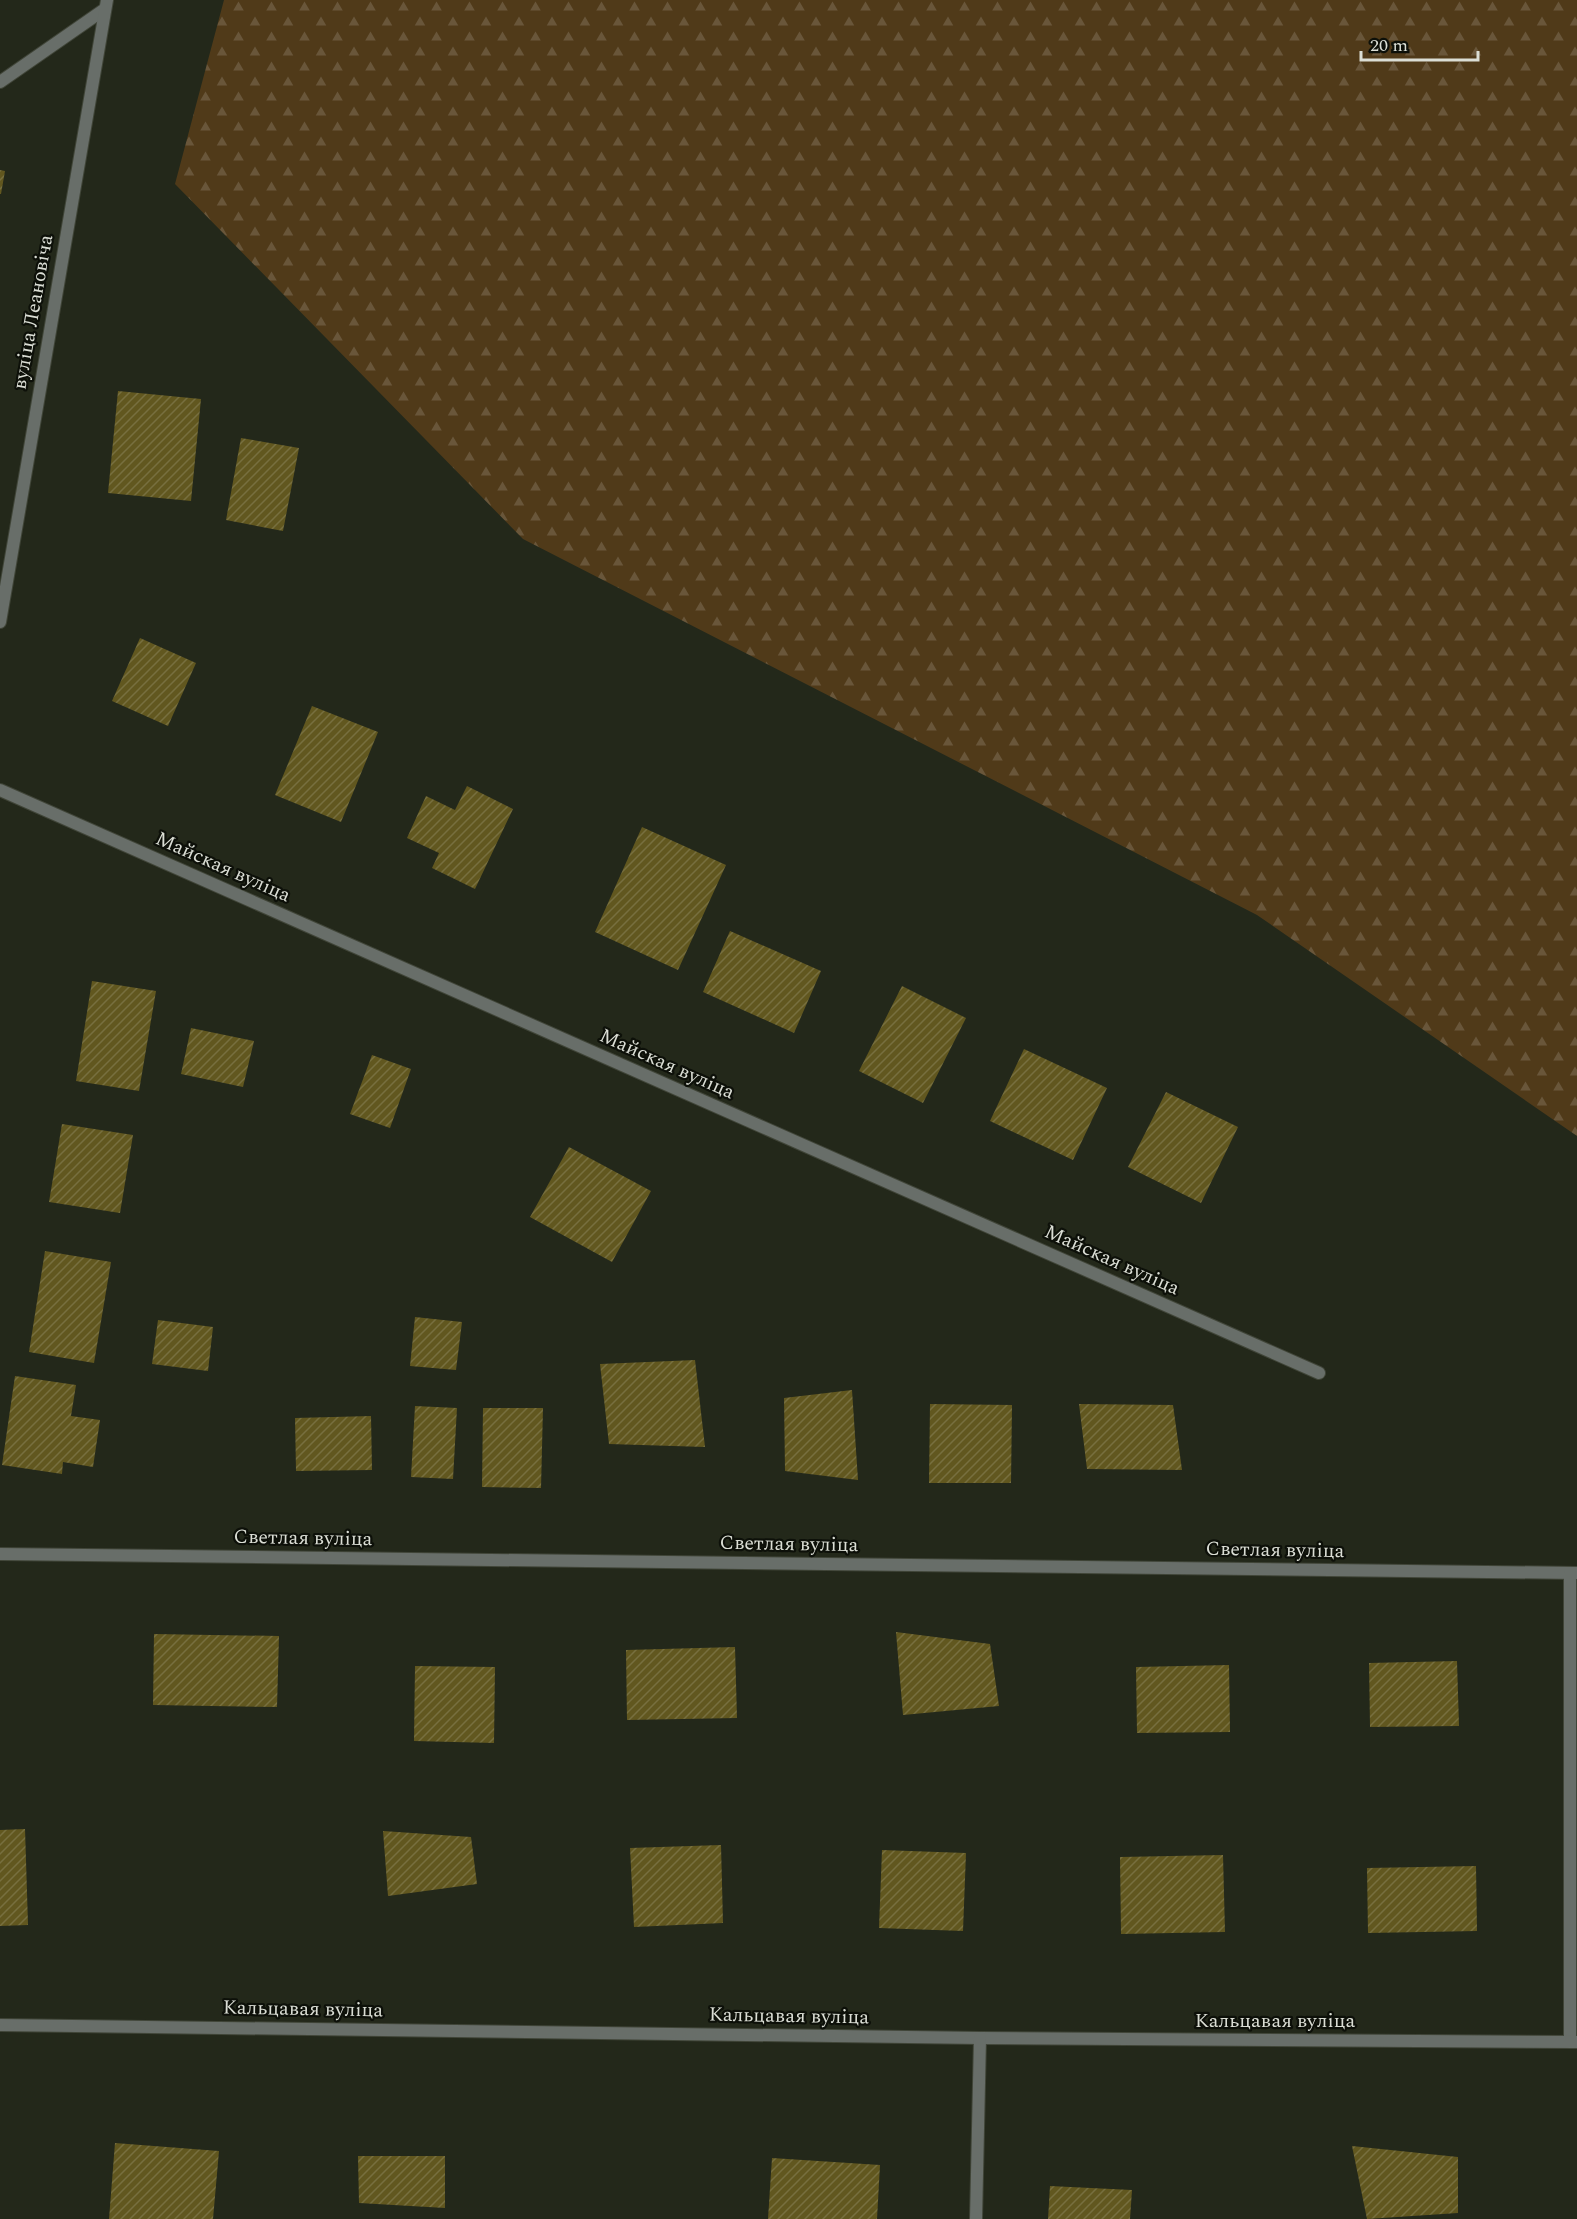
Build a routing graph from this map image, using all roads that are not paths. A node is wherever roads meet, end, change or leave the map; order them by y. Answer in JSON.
{"nodes":[{"id":1,"x":106,"y":4,"type":"edge"},
{"id":2,"x":0,"y":82,"type":"edge"},
{"id":3,"x":0,"y":622,"type":"edge"},
{"id":4,"x":0,"y":790,"type":"edge"},
{"id":5,"x":1319,"y":1373,"type":"dead end"},
{"id":6,"x":0,"y":1554,"type":"edge"},
{"id":7,"x":1574,"y":1573,"type":"edge"},
{"id":8,"x":0,"y":2025,"type":"edge"},
{"id":9,"x":980,"y":2038,"type":"junction"},
{"id":10,"x":1574,"y":2042,"type":"edge"},
{"id":11,"x":976,"y":2219,"type":"edge"}],
"edges":[{"from":1,"to":2,"type":"street"},
{"from":1,"to":3,"type":"street","name":"вуліца Леановіча"},
{"from":4,"to":5,"type":"street","name":"Майская вуліца"},
{"from":6,"to":7,"type":"street","name":"Светлая вуліца"},
{"from":7,"to":10,"type":"street"},
{"from":8,"to":9,"type":"street","name":"Кальцавая вуліца"},
{"from":9,"to":10,"type":"street","name":"Кальцавая вуліца"},
{"from":9,"to":11,"type":"street"}]}
